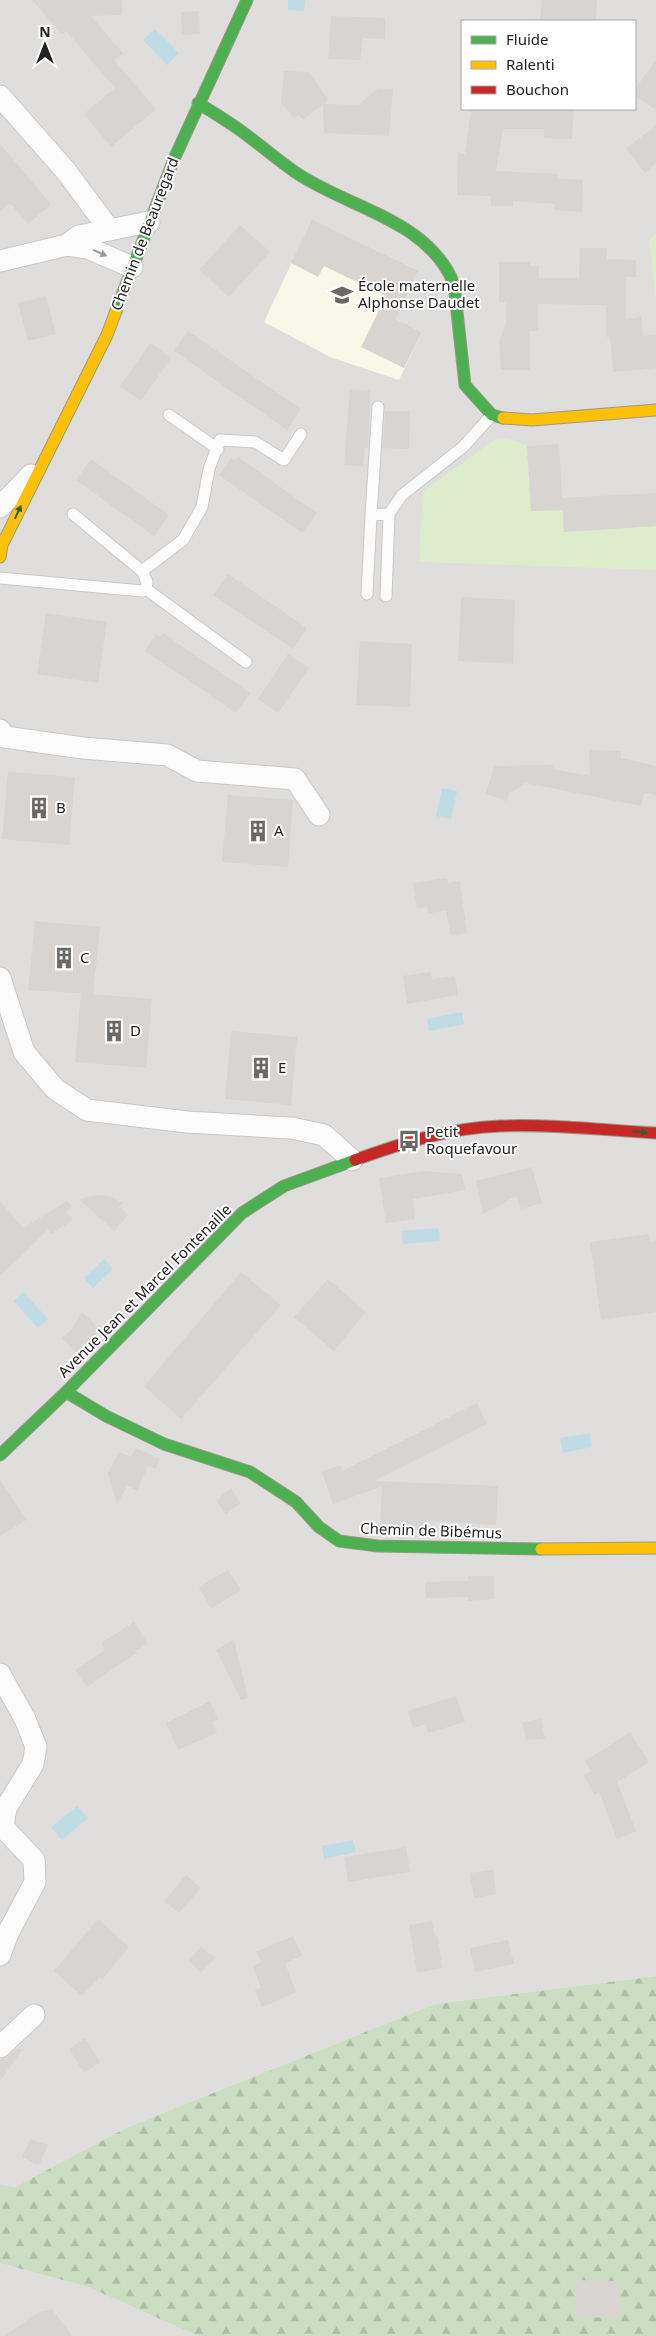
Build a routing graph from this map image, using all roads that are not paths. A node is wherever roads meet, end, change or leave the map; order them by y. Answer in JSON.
{"nodes":[{"id":1,"x":246,"y":0,"type":"edge"},
{"id":2,"x":0,"y":96,"type":"edge"},
{"id":3,"x":198,"y":103,"type":"junction"},
{"id":4,"x":149,"y":222,"type":"junction"},
{"id":5,"x":109,"y":229,"type":"junction"},
{"id":6,"x":67,"y":245,"type":"junction"},
{"id":7,"x":0,"y":261,"type":"edge"},
{"id":8,"x":132,"y":267,"type":"junction"},
{"id":9,"x":378,"y":407,"type":"dead end"},
{"id":10,"x":656,"y":410,"type":"edge"},
{"id":11,"x":169,"y":415,"type":"dead end"},
{"id":12,"x":492,"y":415,"type":"junction"},
{"id":13,"x":301,"y":434,"type":"dead end"},
{"id":14,"x":218,"y":449,"type":"junction"},
{"id":15,"x":40,"y":466,"type":"junction"},
{"id":16,"x":0,"y":507,"type":"edge"},
{"id":17,"x":73,"y":514,"type":"dead end"},
{"id":18,"x":389,"y":514,"type":"junction"},
{"id":19,"x":371,"y":515,"type":"junction"},
{"id":20,"x":0,"y":557,"type":"edge"},
{"id":21,"x":142,"y":571,"type":"junction"},
{"id":22,"x":0,"y":578,"type":"edge"},
{"id":23,"x":146,"y":589,"type":"junction"},
{"id":24,"x":367,"y":594,"type":"dead end"},
{"id":25,"x":386,"y":596,"type":"dead end"},
{"id":26,"x":246,"y":662,"type":"dead end"},
{"id":27,"x":0,"y":730,"type":"edge"},
{"id":28,"x":319,"y":815,"type":"dead end"},
{"id":29,"x":0,"y":978,"type":"edge"},
{"id":30,"x":632,"y":1120,"type":"dead end"},
{"id":31,"x":589,"y":1129,"type":"junction"},
{"id":32,"x":656,"y":1133,"type":"edge"},
{"id":33,"x":352,"y":1160,"type":"junction"},
{"id":34,"x":66,"y":1392,"type":"junction"},
{"id":35,"x":0,"y":1455,"type":"edge"},
{"id":36,"x":656,"y":1548,"type":"edge"},
{"id":37,"x":0,"y":1674,"type":"edge"},
{"id":38,"x":0,"y":1955,"type":"edge"},
{"id":39,"x":34,"y":2015,"type":"dead end"},
{"id":40,"x":0,"y":2047,"type":"edge"}],
"edges":[{"from":1,"to":3,"type":"street","name":"Chemin de Beauregard"},
{"from":2,"to":5,"type":"street"},
{"from":3,"to":4,"type":"street","name":"Chemin de Beauregard"},
{"from":3,"to":12,"type":"street"},
{"from":4,"to":5,"type":"street"},
{"from":4,"to":8,"type":"street","name":"Chemin de Beauregard"},
{"from":5,"to":6,"type":"street"},
{"from":6,"to":7,"type":"street"},
{"from":6,"to":8,"type":"street","one_way":true},
{"from":8,"to":15,"type":"street","name":"Chemin de Beauregard"},
{"from":9,"to":19,"type":"lane"},
{"from":10,"to":12,"type":"street"},
{"from":11,"to":14,"type":"lane"},
{"from":12,"to":18,"type":"lane"},
{"from":13,"to":14,"type":"lane"},
{"from":14,"to":21,"type":"lane"},
{"from":15,"to":16,"type":"street","name":"Chemin de Beauregard"},
{"from":20,"to":15,"type":"street","name":"Chemin de Beauregard","one_way":true},
{"from":17,"to":21,"type":"lane"},
{"from":18,"to":19,"type":"lane"},
{"from":18,"to":25,"type":"lane"},
{"from":19,"to":24,"type":"lane"},
{"from":21,"to":23,"type":"lane"},
{"from":22,"to":23,"type":"lane"},
{"from":23,"to":26,"type":"lane"},
{"from":27,"to":28,"type":"street"},
{"from":29,"to":33,"type":"street"},
{"from":30,"to":31,"type":"street","name":"Avenue Jean et Marcel Fontenaille"},
{"from":31,"to":32,"type":"street","name":"Avenue Jean et Marcel Fontenaille","one_way":true},
{"from":31,"to":33,"type":"street","name":"Avenue Jean et Marcel Fontenaille"},
{"from":33,"to":34,"type":"street","name":"Avenue Jean et Marcel Fontenaille"},
{"from":34,"to":35,"type":"street","name":"Avenue Jean et Marcel Fontenaille"},
{"from":34,"to":36,"type":"street","name":"Chemin de Bibémus"},
{"from":37,"to":38,"type":"street"},
{"from":39,"to":40,"type":"street"}]}
